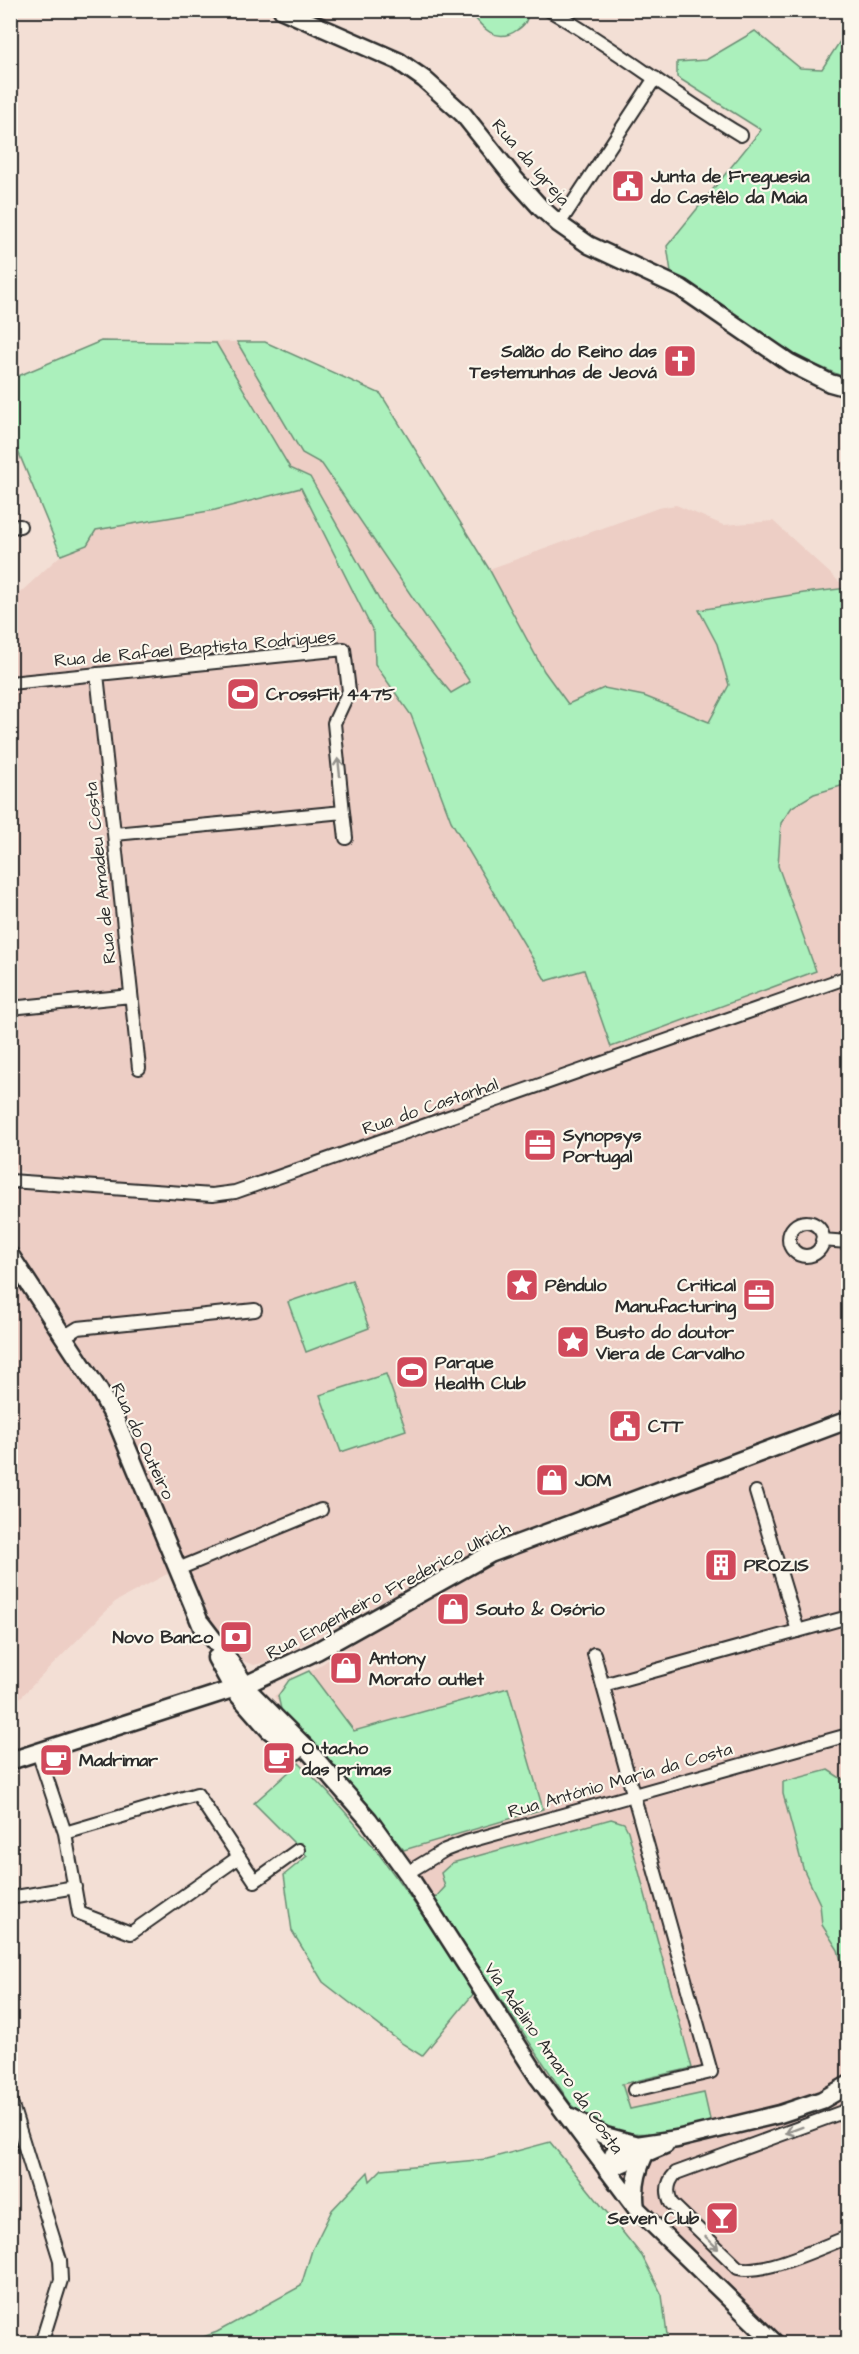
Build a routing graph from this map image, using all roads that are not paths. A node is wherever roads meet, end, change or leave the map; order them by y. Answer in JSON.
{"nodes":[{"id":1,"x":282,"y":10,"type":"edge"},
{"id":2,"x":549,"y":10,"type":"edge"},
{"id":3,"x":571,"y":17,"type":"edge"},
{"id":4,"x":655,"y":78,"type":"junction"},
{"id":5,"x":741,"y":135,"type":"dead end"},
{"id":6,"x":560,"y":224,"type":"junction"},
{"id":7,"x":849,"y":388,"type":"edge"},
{"id":8,"x":97,"y":674,"type":"junction"},
{"id":9,"x":10,"y":683,"type":"edge"},
{"id":10,"x":343,"y":812,"type":"junction"},
{"id":11,"x":115,"y":834,"type":"junction"},
{"id":12,"x":346,"y":838,"type":"dead end"},
{"id":13,"x":849,"y":977,"type":"edge"},
{"id":14,"x":131,"y":996,"type":"junction"},
{"id":15,"x":10,"y":1008,"type":"edge"},
{"id":16,"x":139,"y":1068,"type":"dead end"},
{"id":17,"x":10,"y":1181,"type":"edge"},
{"id":18,"x":822,"y":1240,"type":"dead end"},
{"id":19,"x":849,"y":1242,"type":"edge"},
{"id":20,"x":10,"y":1255,"type":"edge"},
{"id":21,"x":255,"y":1310,"type":"dead end"},
{"id":22,"x":64,"y":1336,"type":"junction"},
{"id":23,"x":849,"y":1420,"type":"edge"},
{"id":24,"x":756,"y":1492,"type":"dead end"},
{"id":25,"x":321,"y":1510,"type":"dead end"},
{"id":26,"x":178,"y":1569,"type":"junction"},
{"id":27,"x":849,"y":1617,"type":"edge"},
{"id":28,"x":798,"y":1631,"type":"junction"},
{"id":29,"x":594,"y":1654,"type":"dead end"},
{"id":30,"x":270,"y":1674,"type":"junction"},
{"id":31,"x":603,"y":1684,"type":"junction"},
{"id":32,"x":239,"y":1687,"type":"junction"},
{"id":33,"x":269,"y":1709,"type":"junction"},
{"id":34,"x":849,"y":1735,"type":"edge"},
{"id":35,"x":38,"y":1752,"type":"junction"},
{"id":36,"x":10,"y":1761,"type":"edge"},
{"id":37,"x":326,"y":1773,"type":"junction"},
{"id":38,"x":632,"y":1794,"type":"junction"},
{"id":39,"x":65,"y":1833,"type":"junction"},
{"id":40,"x":298,"y":1850,"type":"dead end"},
{"id":41,"x":239,"y":1857,"type":"junction"},
{"id":42,"x":407,"y":1873,"type":"junction"},
{"id":43,"x":75,"y":1887,"type":"junction"},
{"id":44,"x":10,"y":1898,"type":"edge"},
{"id":45,"x":849,"y":2085,"type":"edge"},
{"id":46,"x":634,"y":2090,"type":"dead end"},
{"id":47,"x":10,"y":2099,"type":"edge"},
{"id":48,"x":561,"y":2110,"type":"junction"},
{"id":49,"x":849,"y":2110,"type":"edge"},
{"id":50,"x":640,"y":2150,"type":"junction"},
{"id":51,"x":607,"y":2170,"type":"junction"},
{"id":52,"x":636,"y":2208,"type":"junction"},
{"id":53,"x":849,"y":2237,"type":"edge"},
{"id":54,"x":41,"y":2343,"type":"edge"},
{"id":55,"x":776,"y":2343,"type":"edge"}],
"edges":[{"from":1,"to":6,"type":"main road","name":"Rua da Igreja"},
{"from":2,"to":3,"type":"street"},
{"from":3,"to":4,"type":"street"},
{"from":4,"to":5,"type":"street"},
{"from":4,"to":6,"type":"street"},
{"from":6,"to":7,"type":"main road","name":"Rua da Igreja"},
{"from":8,"to":9,"type":"street","name":"Rua de Rafael Baptista Rodrigues"},
{"from":10,"to":8,"type":"street","name":"Rua de Rafael Baptista Rodrigues","one_way":true},
{"from":8,"to":11,"type":"street","name":"Rua de Amadeu Costa"},
{"from":10,"to":11,"type":"street"},
{"from":10,"to":12,"type":"street"},
{"from":11,"to":14,"type":"street","name":"Rua de Amadeu Costa"},
{"from":13,"to":17,"type":"street","name":"Rua do Castanhal"},
{"from":14,"to":15,"type":"street"},
{"from":14,"to":16,"type":"street","name":"Rua de Amadeu Costa"},
{"from":18,"to":19,"type":"street"},
{"from":20,"to":22,"type":"main road","name":"Rua do Outeiro"},
{"from":21,"to":22,"type":"street"},
{"from":22,"to":26,"type":"main road","name":"Rua do Outeiro"},
{"from":23,"to":30,"type":"main road","name":"Rua Engenheiro Frederico Ulrich"},
{"from":24,"to":28,"type":"street"},
{"from":25,"to":26,"type":"street"},
{"from":26,"to":32,"type":"main road","name":"Rua do Outeiro"},
{"from":27,"to":28,"type":"street"},
{"from":28,"to":31,"type":"street"},
{"from":29,"to":31,"type":"street"},
{"from":30,"to":32,"type":"main road","name":"Rua Engenheiro Frederico Ulrich"},
{"from":30,"to":33,"type":"main road"},
{"from":31,"to":38,"type":"street"},
{"from":32,"to":33,"type":"main road","name":"Via Adelino Amaro da Costa"},
{"from":32,"to":35,"type":"main road","name":"Rua Engenheiro Frederico Ulrich"},
{"from":32,"to":37,"type":"main road","name":"Via Adelino Amaro da Costa"},
{"from":33,"to":37,"type":"main road","name":"Via Adelino Amaro da Costa"},
{"from":34,"to":38,"type":"street","name":"Rua António Maria da Costa"},
{"from":35,"to":36,"type":"main road","name":"Rua Engenheiro Frederico Ulrich"},
{"from":35,"to":39,"type":"street"},
{"from":37,"to":42,"type":"main road","name":"Via Adelino Amaro da Costa"},
{"from":38,"to":42,"type":"street","name":"Rua António Maria da Costa"},
{"from":38,"to":46,"type":"street"},
{"from":39,"to":41,"type":"street"},
{"from":39,"to":43,"type":"street"},
{"from":40,"to":41,"type":"street"},
{"from":41,"to":43,"type":"street"},
{"from":42,"to":48,"type":"main road","name":"Via Adelino Amaro da Costa"},
{"from":43,"to":44,"type":"street"},
{"from":45,"to":50,"type":"main road"},
{"from":47,"to":54,"type":"street"},
{"from":48,"to":50,"type":"main road"},
{"from":48,"to":51,"type":"main road","name":"Via Adelino Amaro da Costa"},
{"from":49,"to":53,"type":"street","one_way":true},
{"from":50,"to":51,"type":"main road"},
{"from":50,"to":52,"type":"main road"},
{"from":51,"to":52,"type":"main road","name":"Via Adelino Amaro da Costa"},
{"from":52,"to":55,"type":"main road","name":"Via Adelino Amaro da Costa"}]}
